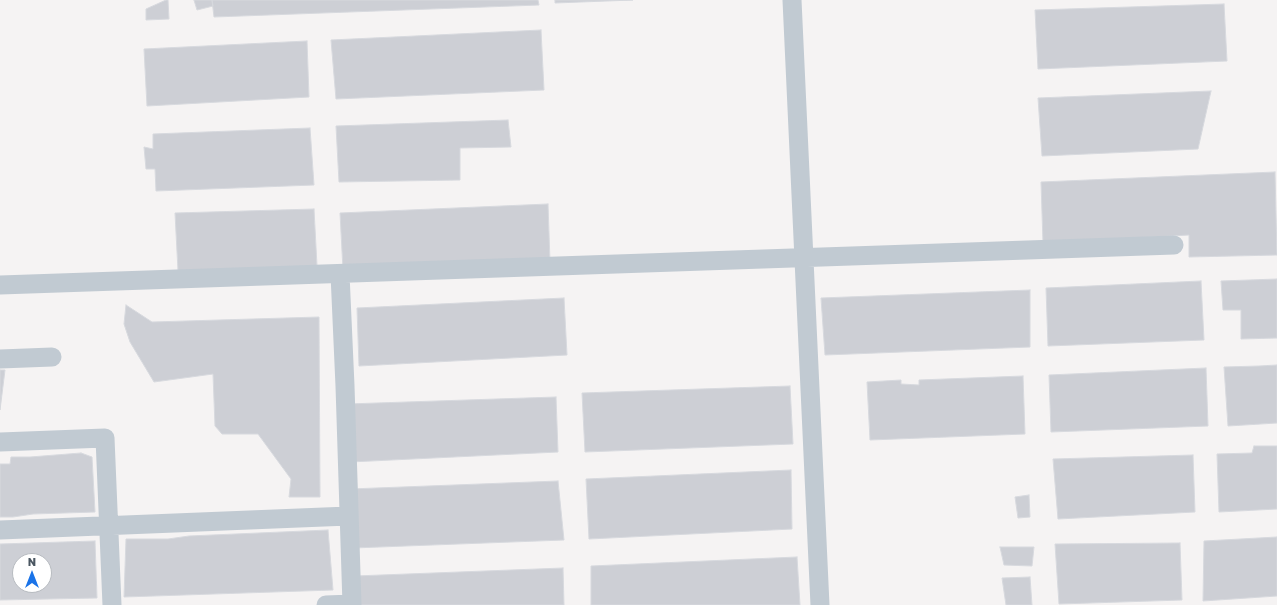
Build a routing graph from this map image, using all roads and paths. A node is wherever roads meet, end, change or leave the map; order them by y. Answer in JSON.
{"nodes":[{"id":1,"x":792,"y":0,"type":"edge"},
{"id":2,"x":1174,"y":245,"type":"dead end"},
{"id":3,"x":804,"y":258,"type":"junction"},
{"id":4,"x":340,"y":274,"type":"junction"},
{"id":5,"x":0,"y":285,"type":"edge"},
{"id":6,"x":52,"y":357,"type":"dead end"},
{"id":7,"x":0,"y":359,"type":"edge"},
{"id":8,"x":0,"y":442,"type":"edge"},
{"id":9,"x":349,"y":516,"type":"junction"},
{"id":10,"x":108,"y":526,"type":"junction"},
{"id":11,"x":0,"y":530,"type":"edge"},
{"id":12,"x":352,"y":604,"type":"edge"},
{"id":13,"x":112,"y":605,"type":"edge"},
{"id":14,"x":326,"y":605,"type":"edge"},
{"id":15,"x":820,"y":605,"type":"edge"}],
"edges":[{"from":1,"to":3,"type":"street"},
{"from":2,"to":3,"type":"street"},
{"from":3,"to":4,"type":"street"},
{"from":3,"to":15,"type":"street"},
{"from":4,"to":5,"type":"street"},
{"from":4,"to":9,"type":"street"},
{"from":6,"to":7,"type":"street"},
{"from":8,"to":10,"type":"street"},
{"from":9,"to":10,"type":"street"},
{"from":9,"to":12,"type":"street"},
{"from":10,"to":11,"type":"street"},
{"from":10,"to":13,"type":"street"},
{"from":12,"to":14,"type":"street"}]}
